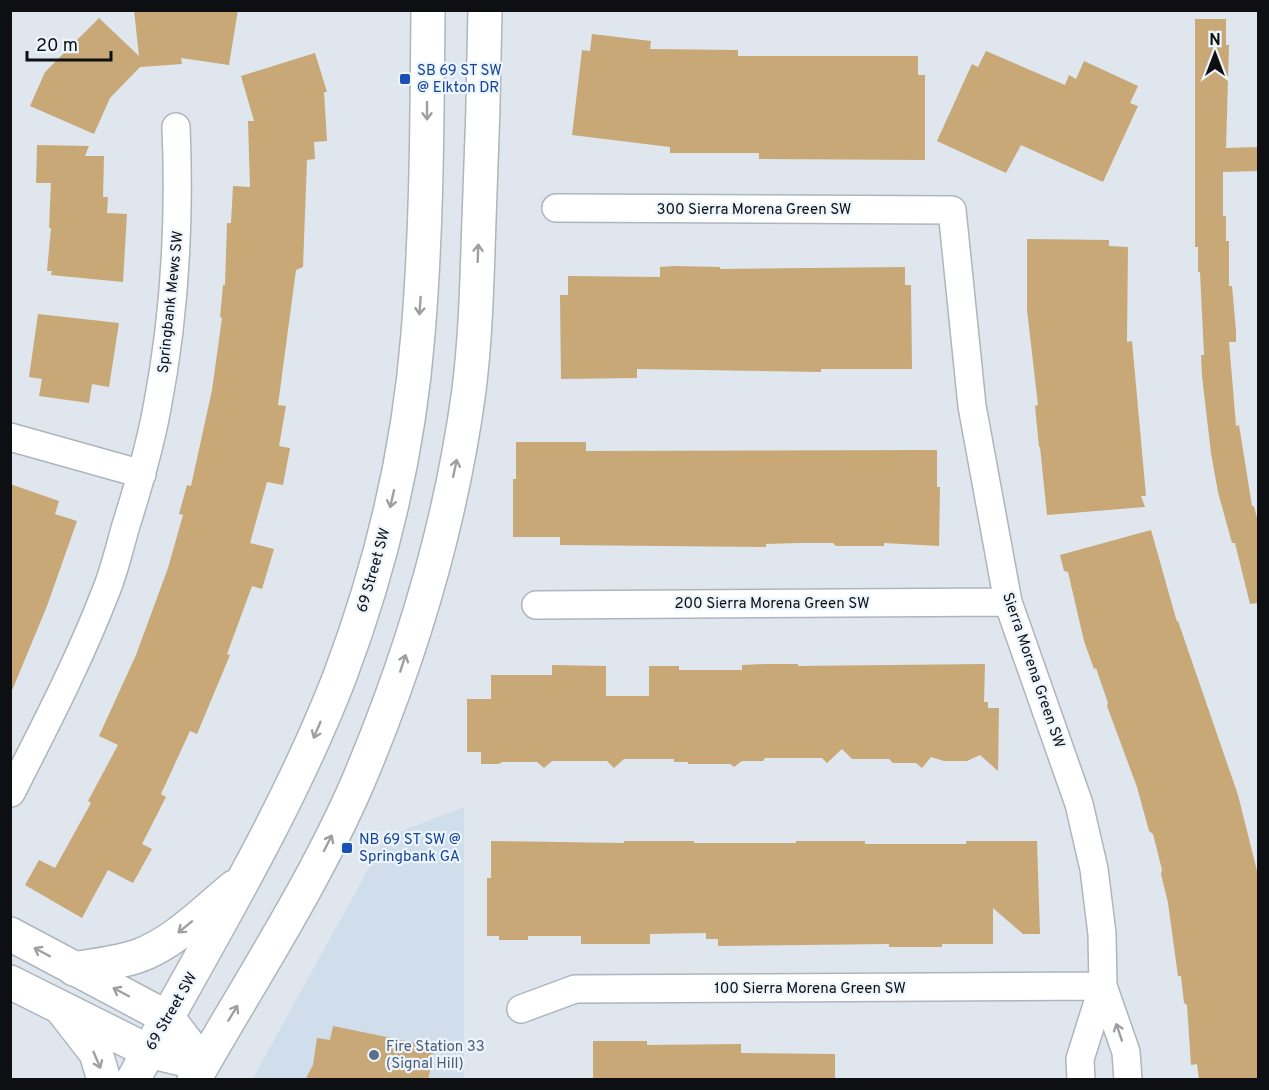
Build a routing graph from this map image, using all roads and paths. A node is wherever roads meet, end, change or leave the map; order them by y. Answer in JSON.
{"nodes":[{"id":1,"x":428,"y":10,"type":"edge"},
{"id":2,"x":485,"y":10,"type":"edge"},
{"id":3,"x":508,"y":10,"type":"edge"},
{"id":4,"x":484,"y":76,"type":"junction"},
{"id":5,"x":176,"y":127,"type":"dead end"},
{"id":6,"x":556,"y":208,"type":"dead end"},
{"id":7,"x":952,"y":210,"type":"joint"},
{"id":8,"x":10,"y":437,"type":"edge"},
{"id":9,"x":142,"y":474,"type":"junction"},
{"id":10,"x":1008,"y":602,"type":"junction"},
{"id":11,"x":536,"y":605,"type":"dead end"},
{"id":12,"x":11,"y":793,"type":"edge"},
{"id":13,"x":247,"y":876,"type":"junction"},
{"id":14,"x":10,"y":934,"type":"edge"},
{"id":15,"x":74,"y":969,"type":"junction"},
{"id":16,"x":10,"y":982,"type":"edge"},
{"id":17,"x":1103,"y":986,"type":"junction"},
{"id":18,"x":61,"y":1008,"type":"junction"},
{"id":19,"x":521,"y":1009,"type":"dead end"},
{"id":20,"x":168,"y":1018,"type":"junction"},
{"id":21,"x":148,"y":1051,"type":"junction"},
{"id":22,"x":199,"y":1072,"type":"edge"},
{"id":23,"x":104,"y":1080,"type":"edge"},
{"id":24,"x":133,"y":1080,"type":"edge"},
{"id":25,"x":1082,"y":1080,"type":"edge"},
{"id":26,"x":1128,"y":1080,"type":"edge"}],
"edges":[{"from":1,"to":13,"type":"main road","name":"69 Street SW","one_way":true},
{"from":2,"to":4,"type":"main road"},
{"from":3,"to":4,"type":"main road"},
{"from":22,"to":4,"type":"main road","one_way":true},
{"from":5,"to":9,"type":"street","name":"Springbank Mews SW"},
{"from":6,"to":7,"type":"street","name":"300 Sierra Morena Green SW"},
{"from":7,"to":10,"type":"street","name":"Sierra Morena Green SW"},
{"from":8,"to":9,"type":"street"},
{"from":9,"to":12,"type":"street","name":"Springbank Mews SW"},
{"from":10,"to":11,"type":"street","name":"200 Sierra Morena Green SW"},
{"from":10,"to":17,"type":"street","name":"Sierra Morena Green SW"},
{"from":13,"to":15,"type":"main road","one_way":true},
{"from":13,"to":20,"type":"main road","name":"69 Street SW"},
{"from":15,"to":14,"type":"main road","one_way":true},
{"from":20,"to":15,"type":"main road","one_way":true},
{"from":16,"to":18,"type":"main road"},
{"from":17,"to":19,"type":"street","name":"100 Sierra Morena Green SW"},
{"from":17,"to":25,"type":"street","name":"Sierra Morena Green SW"},
{"from":26,"to":17,"type":"street","name":"Sierra Morena Green SW","one_way":true},
{"from":18,"to":21,"type":"main road"},
{"from":18,"to":23,"type":"main road","one_way":true},
{"from":20,"to":21,"type":"main road","name":"69 Street SW"},
{"from":20,"to":22,"type":"main road"},
{"from":21,"to":22,"type":"main road"},
{"from":21,"to":24,"type":"main road","name":"69 Street SW"}]}
